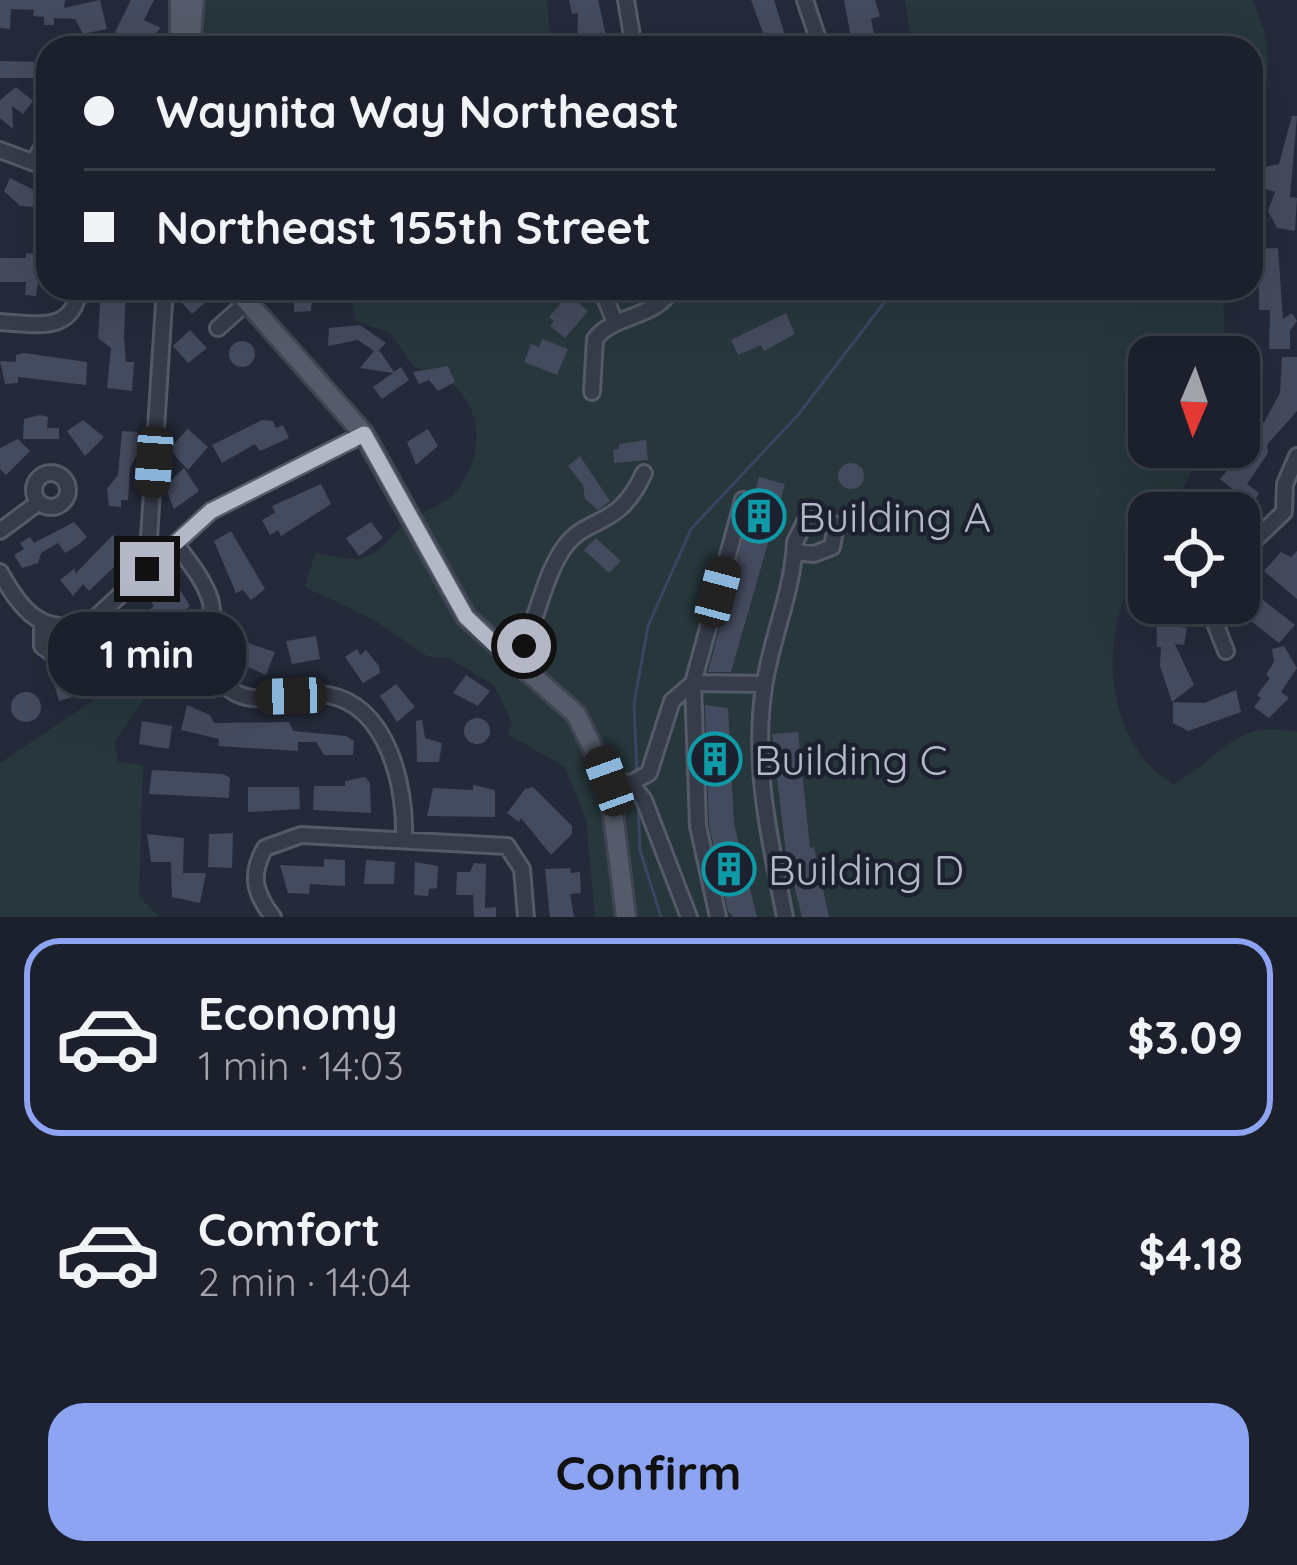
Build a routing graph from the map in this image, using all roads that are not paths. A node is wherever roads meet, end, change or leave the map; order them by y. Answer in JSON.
{"nodes":[{"id":1,"x":180,"y":0,"type":"edge"},
{"id":2,"x":194,"y":0,"type":"edge"},
{"id":3,"x":626,"y":0,"type":"edge"},
{"id":4,"x":805,"y":0,"type":"edge"},
{"id":5,"x":180,"y":36,"type":"edge"},
{"id":6,"x":191,"y":36,"type":"edge"},
{"id":7,"x":632,"y":36,"type":"edge"},
{"id":8,"x":817,"y":36,"type":"edge"},
{"id":9,"x":0,"y":150,"type":"edge"},
{"id":10,"x":36,"y":163,"type":"edge"},
{"id":11,"x":76,"y":300,"type":"edge"},
{"id":12,"x":164,"y":300,"type":"edge"},
{"id":13,"x":238,"y":300,"type":"edge"},
{"id":14,"x":245,"y":300,"type":"edge"},
{"id":15,"x":606,"y":300,"type":"edge"},
{"id":16,"x":666,"y":300,"type":"edge"},
{"id":17,"x":0,"y":322,"type":"edge"},
{"id":18,"x":615,"y":322,"type":"junction"},
{"id":19,"x":218,"y":328,"type":"dead end"},
{"id":20,"x":592,"y":392,"type":"dead end"},
{"id":21,"x":364,"y":434,"type":"junction"},
{"id":22,"x":1297,"y":456,"type":"edge"},
{"id":23,"x":644,"y":473,"type":"dead end"},
{"id":24,"x":743,"y":500,"type":"dead end"},
{"id":25,"x":39,"y":502,"type":"dead end"},
{"id":26,"x":1284,"y":512,"type":"junction"},
{"id":27,"x":1297,"y":523,"type":"edge"},
{"id":28,"x":0,"y":531,"type":"edge"},
{"id":29,"x":1260,"y":535,"type":"edge"},
{"id":30,"x":176,"y":544,"type":"junction"},
{"id":31,"x":795,"y":552,"type":"dead end"},
{"id":32,"x":147,"y":569,"type":"junction"},
{"id":33,"x":0,"y":572,"type":"edge"},
{"id":34,"x":42,"y":623,"type":"junction"},
{"id":35,"x":1215,"y":624,"type":"edge"},
{"id":36,"x":76,"y":627,"type":"junction"},
{"id":37,"x":1226,"y":651,"type":"dead end"},
{"id":38,"x":514,"y":663,"type":"junction"},
{"id":39,"x":693,"y":683,"type":"junction"},
{"id":40,"x":764,"y":684,"type":"junction"},
{"id":41,"x":609,"y":781,"type":"junction"},
{"id":42,"x":632,"y":783,"type":"junction"},
{"id":43,"x":404,"y":839,"type":"junction"},
{"id":44,"x":273,"y":917,"type":"edge"},
{"id":45,"x":526,"y":917,"type":"edge"},
{"id":46,"x":626,"y":917,"type":"edge"},
{"id":47,"x":689,"y":917,"type":"edge"},
{"id":48,"x":718,"y":917,"type":"edge"},
{"id":49,"x":785,"y":917,"type":"edge"}],
"edges":[{"from":1,"to":5,"type":"main road"},
{"from":2,"to":6,"type":"main road"},
{"from":3,"to":7,"type":"street"},
{"from":4,"to":8,"type":"street"},
{"from":9,"to":10,"type":"street"},
{"from":11,"to":17,"type":"street"},
{"from":12,"to":32,"type":"street"},
{"from":13,"to":19,"type":"street"},
{"from":14,"to":21,"type":"main road"},
{"from":15,"to":18,"type":"street"},
{"from":16,"to":18,"type":"street"},
{"from":18,"to":20,"type":"street"},
{"from":21,"to":30,"type":"street"},
{"from":21,"to":38,"type":"main road"},
{"from":22,"to":26,"type":"street"},
{"from":23,"to":38,"type":"street"},
{"from":24,"to":39,"type":"street"},
{"from":25,"to":28,"type":"street"},
{"from":26,"to":27,"type":"street"},
{"from":26,"to":29,"type":"street"},
{"from":30,"to":32,"type":"street"},
{"from":30,"to":43,"type":"street"},
{"from":31,"to":40,"type":"street"},
{"from":32,"to":36,"type":"street"},
{"from":33,"to":34,"type":"street"},
{"from":34,"to":36,"type":"street"},
{"from":34,"to":36,"type":"street"},
{"from":35,"to":37,"type":"street"},
{"from":38,"to":41,"type":"main road"},
{"from":39,"to":40,"type":"street"},
{"from":39,"to":42,"type":"street"},
{"from":39,"to":48,"type":"street"},
{"from":40,"to":49,"type":"street"},
{"from":41,"to":42,"type":"street"},
{"from":41,"to":46,"type":"main road"},
{"from":42,"to":47,"type":"street"},
{"from":43,"to":44,"type":"street"},
{"from":43,"to":45,"type":"street"}]}
